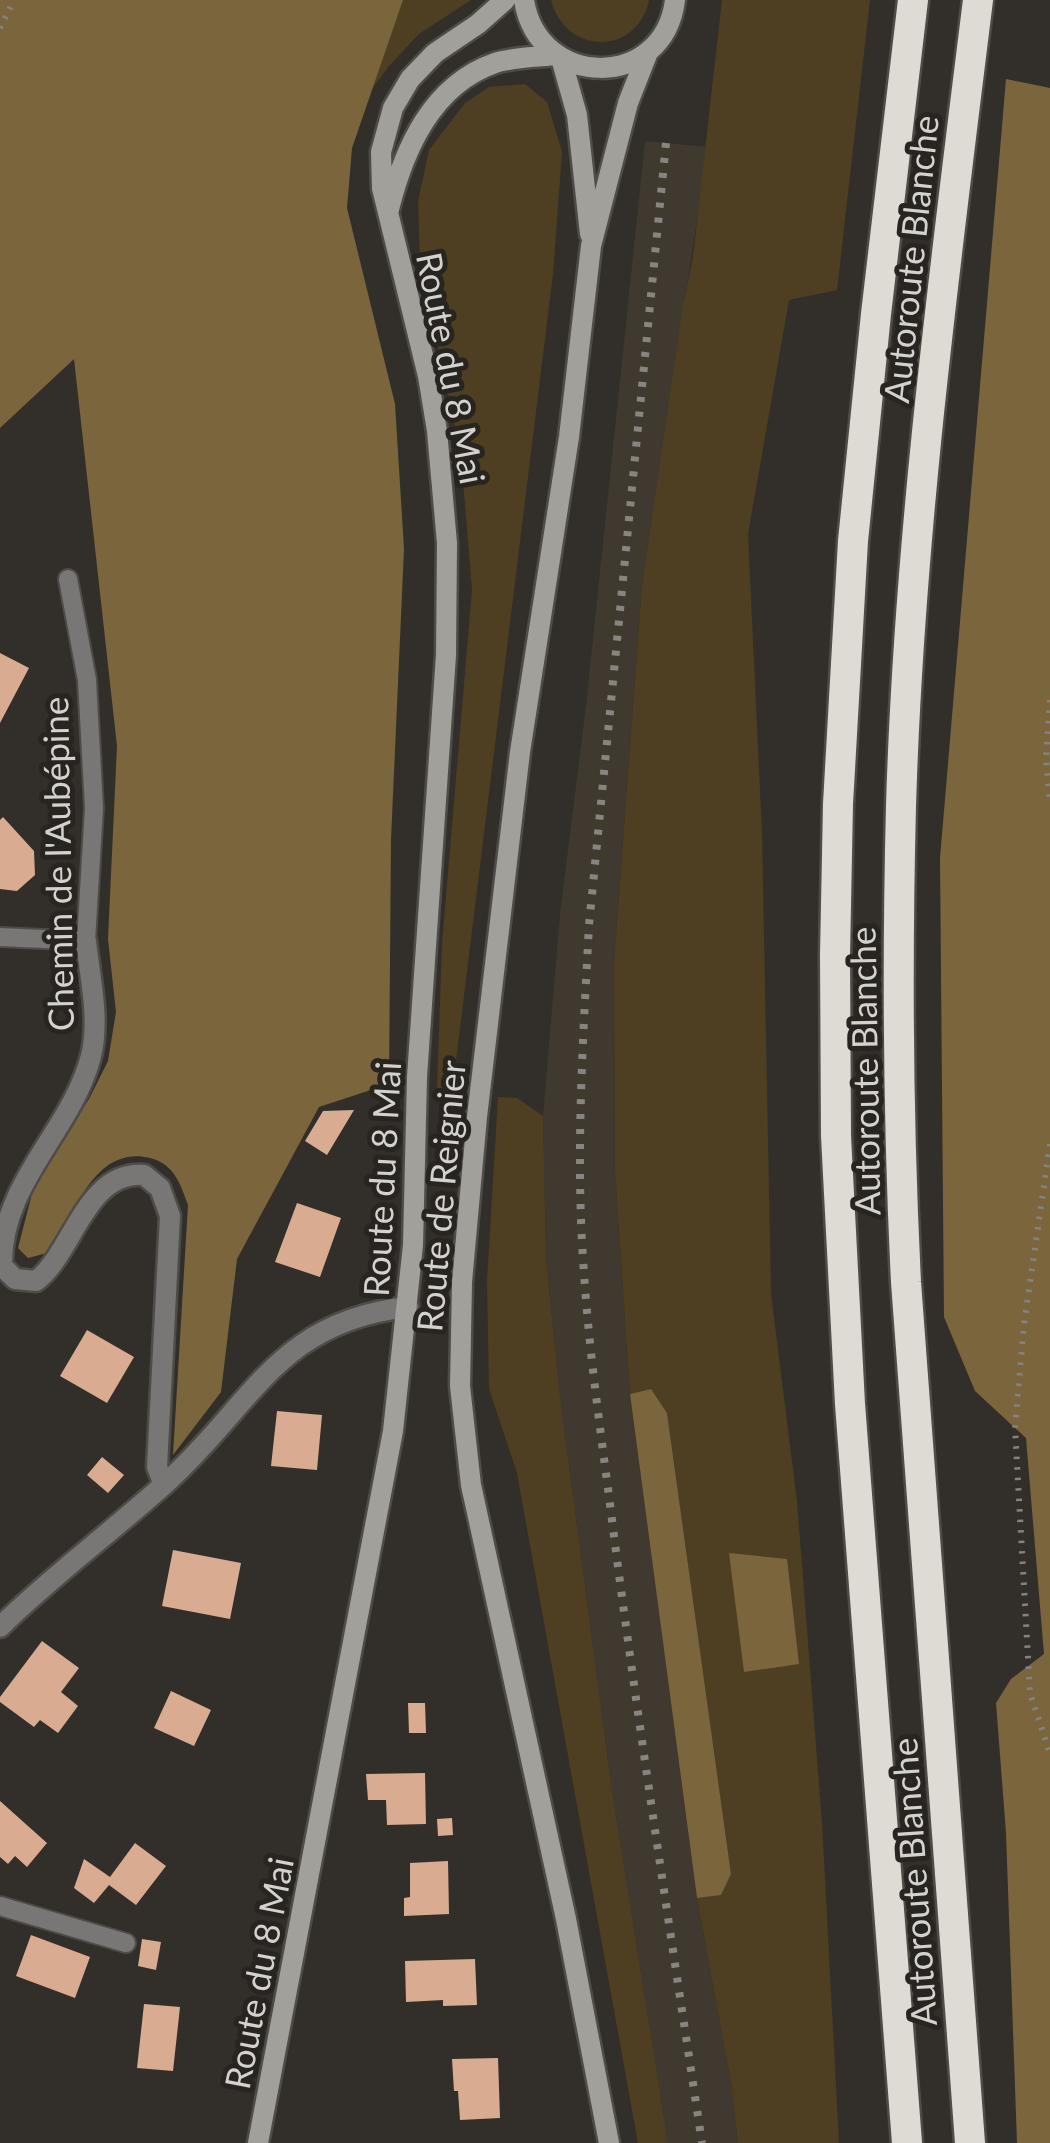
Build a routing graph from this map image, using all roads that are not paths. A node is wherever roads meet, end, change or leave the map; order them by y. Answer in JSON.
{"nodes":[{"id":1,"x":505,"y":0,"type":"edge"},
{"id":2,"x":524,"y":0,"type":"edge"},
{"id":3,"x":676,"y":0,"type":"edge"},
{"id":4,"x":912,"y":0,"type":"edge"},
{"id":5,"x":978,"y":0,"type":"edge"},
{"id":6,"x":651,"y":50,"type":"junction"},
{"id":7,"x":559,"y":57,"type":"junction"},
{"id":8,"x":388,"y":211,"type":"junction"},
{"id":9,"x":591,"y":246,"type":"junction"},
{"id":10,"x":68,"y":579,"type":"dead end"},
{"id":11,"x":0,"y":937,"type":"edge"},
{"id":12,"x":86,"y":941,"type":"junction"},
{"id":13,"x":408,"y":1307,"type":"junction"},
{"id":14,"x":164,"y":1485,"type":"junction"},
{"id":15,"x":0,"y":1627,"type":"edge"},
{"id":16,"x":0,"y":1906,"type":"edge"},
{"id":17,"x":126,"y":1944,"type":"dead end"},
{"id":18,"x":258,"y":2143,"type":"edge"},
{"id":19,"x":609,"y":2143,"type":"edge"},
{"id":20,"x":907,"y":2143,"type":"edge"},
{"id":21,"x":970,"y":2143,"type":"edge"}],
"edges":[{"from":1,"to":8,"type":"main road","name":"Route du 8 Mai"},
{"from":2,"to":7,"type":"main road","name":"Route de Reignier"},
{"from":3,"to":6,"type":"main road","name":"Route de Reignier"},
{"from":4,"to":20,"type":"highway","name":"Autoroute Blanche"},
{"from":5,"to":21,"type":"highway","name":"Autoroute Blanche"},
{"from":6,"to":7,"type":"main road","name":"Route du 8 Mai"},
{"from":6,"to":9,"type":"main road","name":"Route de Reignier"},
{"from":7,"to":8,"type":"main road","name":"Route du 8 Mai"},
{"from":7,"to":9,"type":"main road","name":"Route de Reignier"},
{"from":8,"to":13,"type":"main road","name":"Route du 8 Mai"},
{"from":9,"to":19,"type":"main road","name":"Route de Reignier"},
{"from":10,"to":12,"type":"lane","name":"Chemin de l'Aubépine"},
{"from":11,"to":12,"type":"lane"},
{"from":12,"to":14,"type":"street","name":"Chemin de l'Aubépine"},
{"from":13,"to":14,"type":"street"},
{"from":13,"to":18,"type":"main road","name":"Route du 8 Mai"},
{"from":14,"to":15,"type":"street"},
{"from":16,"to":17,"type":"lane"}]}
